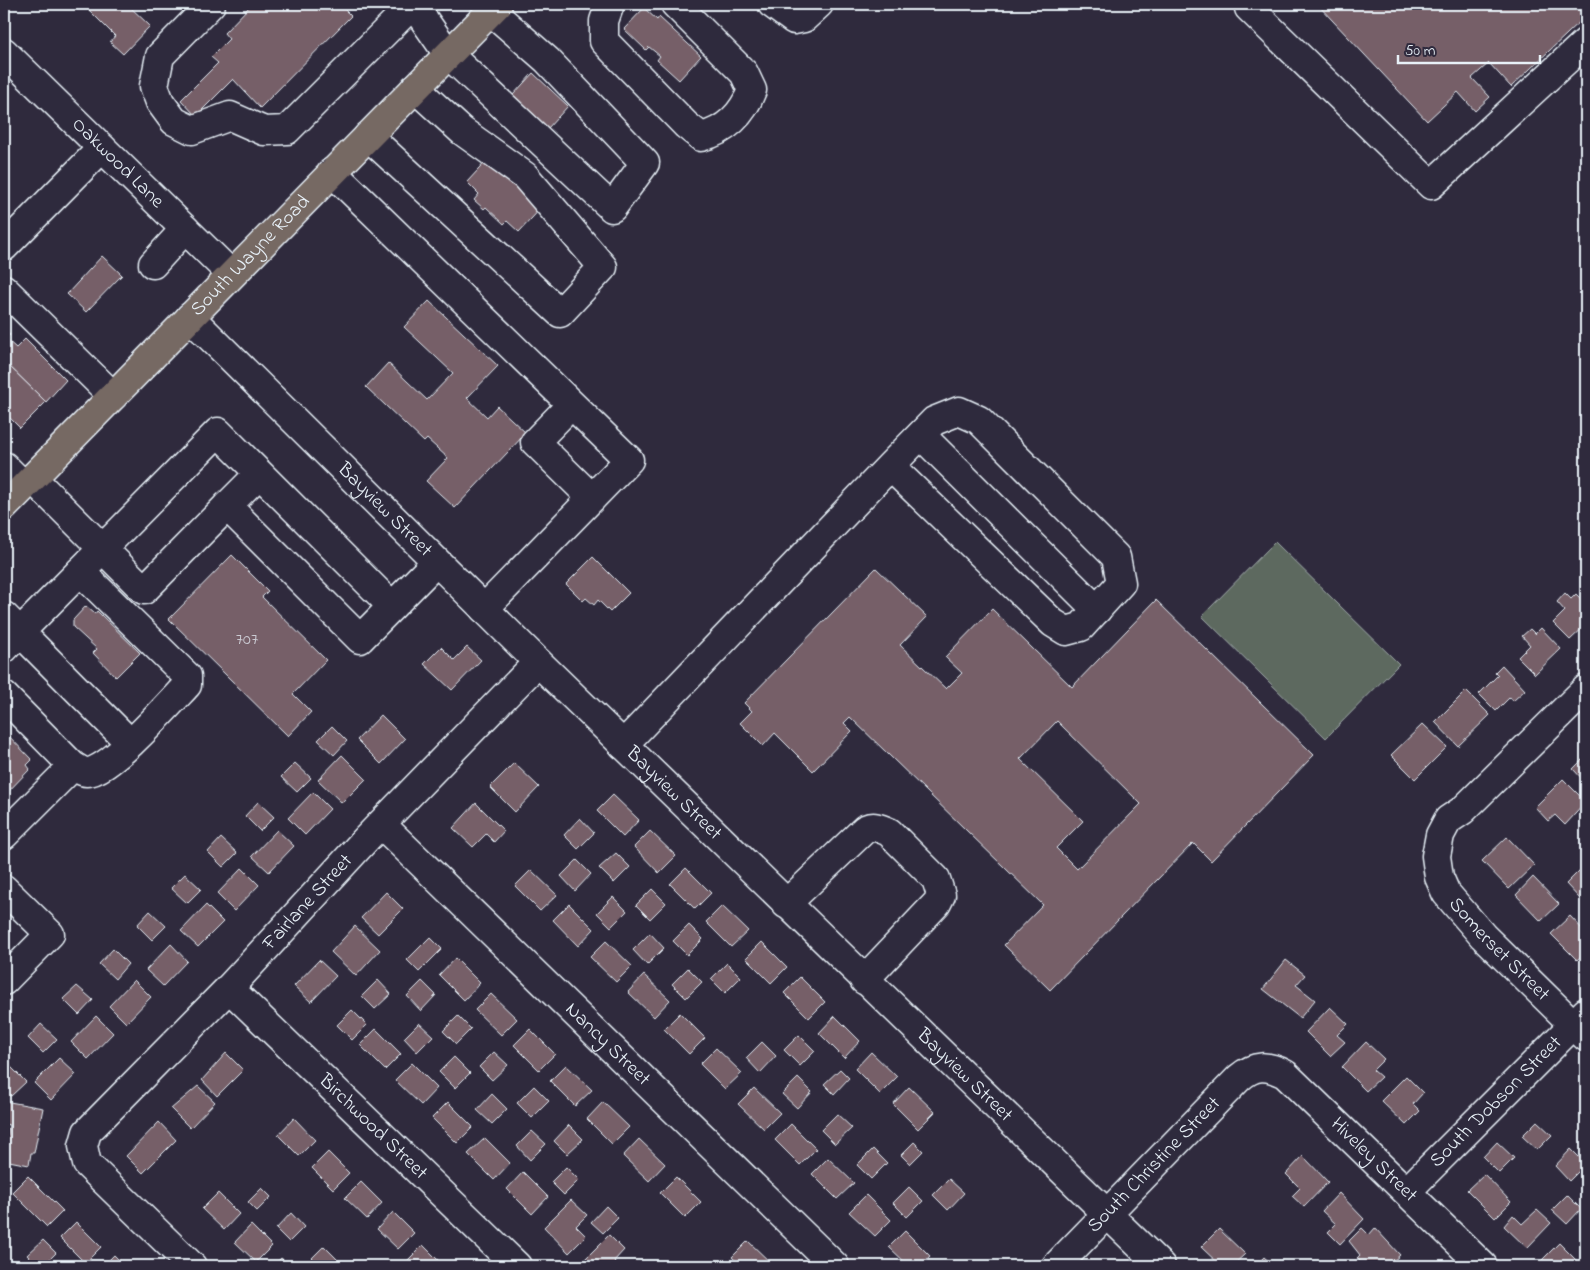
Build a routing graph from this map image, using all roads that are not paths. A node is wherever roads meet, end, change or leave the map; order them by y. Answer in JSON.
{"nodes":[{"id":1,"x":211,"y":4,"type":"edge"},
{"id":2,"x":413,"y":4,"type":"edge"},
{"id":3,"x":610,"y":4,"type":"edge"},
{"id":4,"x":675,"y":4,"type":"edge"},
{"id":5,"x":772,"y":4,"type":"edge"},
{"id":6,"x":819,"y":4,"type":"edge"},
{"id":7,"x":1249,"y":5,"type":"edge"},
{"id":8,"x":495,"y":7,"type":"edge"},
{"id":9,"x":1586,"y":42,"type":"edge"},
{"id":10,"x":4,"y":52,"type":"edge"},
{"id":11,"x":448,"y":54,"type":"junction"},
{"id":12,"x":415,"y":88,"type":"junction"},
{"id":13,"x":368,"y":136,"type":"junction"},
{"id":14,"x":102,"y":148,"type":"junction"},
{"id":15,"x":332,"y":172,"type":"junction"},
{"id":16,"x":185,"y":229,"type":"junction"},
{"id":17,"x":4,"y":247,"type":"edge"},
{"id":18,"x":153,"y":264,"type":"dead end"},
{"id":19,"x":232,"y":274,"type":"junction"},
{"id":20,"x":4,"y":290,"type":"edge"},
{"id":21,"x":190,"y":317,"type":"junction"},
{"id":22,"x":113,"y":396,"type":"junction"},
{"id":23,"x":571,"y":405,"type":"junction"},
{"id":24,"x":921,"y":434,"type":"junction"},
{"id":25,"x":4,"y":466,"type":"edge"},
{"id":26,"x":890,"y":466,"type":"junction"},
{"id":27,"x":259,"y":474,"type":"junction"},
{"id":28,"x":28,"y":482,"type":"junction"},
{"id":29,"x":592,"y":498,"type":"junction"},
{"id":30,"x":227,"y":506,"type":"junction"},
{"id":31,"x":4,"y":507,"type":"edge"},
{"id":32,"x":102,"y":549,"type":"junction"},
{"id":33,"x":436,"y":562,"type":"junction"},
{"id":34,"x":80,"y":571,"type":"junction"},
{"id":35,"x":392,"y":606,"type":"junction"},
{"id":36,"x":484,"y":609,"type":"junction"},
{"id":37,"x":1097,"y":610,"type":"junction"},
{"id":38,"x":9,"y":632,"type":"edge"},
{"id":39,"x":538,"y":662,"type":"junction"},
{"id":40,"x":1586,"y":689,"type":"edge"},
{"id":41,"x":4,"y":696,"type":"edge"},
{"id":42,"x":130,"y":743,"type":"junction"},
{"id":43,"x":623,"y":745,"type":"junction"},
{"id":44,"x":73,"y":766,"type":"junction"},
{"id":45,"x":381,"y":824,"type":"junction"},
{"id":46,"x":4,"y":835,"type":"edge"},
{"id":47,"x":4,"y":889,"type":"edge"},
{"id":48,"x":786,"y":904,"type":"junction"},
{"id":49,"x":864,"y":980,"type":"junction"},
{"id":50,"x":4,"y":981,"type":"edge"},
{"id":51,"x":229,"y":988,"type":"junction"},
{"id":52,"x":1582,"y":1025,"type":"edge"},
{"id":53,"x":1257,"y":1067,"type":"joint"},
{"id":54,"x":1407,"y":1191,"type":"junction"},
{"id":55,"x":1107,"y":1214,"type":"junction"},
{"id":56,"x":192,"y":1266,"type":"edge"},
{"id":57,"x":517,"y":1266,"type":"edge"},
{"id":58,"x":835,"y":1266,"type":"edge"},
{"id":59,"x":1056,"y":1266,"type":"edge"},
{"id":60,"x":1160,"y":1266,"type":"edge"},
{"id":61,"x":1483,"y":1266,"type":"edge"}],
"edges":[{"from":1,"to":2,"type":"street"},
{"from":2,"to":11,"type":"street"},
{"from":3,"to":4,"type":"street"},
{"from":5,"to":6,"type":"street"},
{"from":7,"to":9,"type":"street"},
{"from":8,"to":11,"type":"main road","name":"South Wayne Road"},
{"from":8,"to":11,"type":"street"},
{"from":10,"to":14,"type":"street","name":"Oakwood Lane"},
{"from":11,"to":12,"type":"main road","name":"South Wayne Road"},
{"from":12,"to":13,"type":"main road","name":"South Wayne Road"},
{"from":12,"to":13,"type":"street"},
{"from":13,"to":15,"type":"main road","name":"South Wayne Road"},
{"from":14,"to":16,"type":"street","name":"Oakwood Lane"},
{"from":14,"to":17,"type":"street"},
{"from":15,"to":19,"type":"main road","name":"South Wayne Road"},
{"from":15,"to":23,"type":"street"},
{"from":16,"to":18,"type":"street"},
{"from":16,"to":19,"type":"street","name":"Oakwood Lane"},
{"from":19,"to":21,"type":"main road","name":"South Wayne Road"},
{"from":20,"to":22,"type":"street"},
{"from":21,"to":22,"type":"main road","name":"South Wayne Road"},
{"from":21,"to":33,"type":"street","name":"Bayview Street"},
{"from":22,"to":28,"type":"main road","name":"South Wayne Road"},
{"from":23,"to":29,"type":"street"},
{"from":23,"to":29,"type":"street"},
{"from":24,"to":26,"type":"street"},
{"from":24,"to":37,"type":"street"},
{"from":24,"to":37,"type":"street"},
{"from":25,"to":28,"type":"street"},
{"from":26,"to":37,"type":"street"},
{"from":26,"to":43,"type":"street"},
{"from":27,"to":30,"type":"street"},
{"from":27,"to":32,"type":"street"},
{"from":27,"to":35,"type":"street"},
{"from":28,"to":31,"type":"main road","name":"South Wayne Road"},
{"from":28,"to":32,"type":"street"},
{"from":29,"to":36,"type":"street"},
{"from":30,"to":32,"type":"street"},
{"from":30,"to":35,"type":"street"},
{"from":32,"to":34,"type":"street"},
{"from":33,"to":35,"type":"street"},
{"from":33,"to":36,"type":"street","name":"Bayview Street"},
{"from":34,"to":38,"type":"street"},
{"from":34,"to":42,"type":"street"},
{"from":36,"to":39,"type":"street","name":"Bayview Street"},
{"from":38,"to":42,"type":"street"},
{"from":39,"to":43,"type":"street","name":"Bayview Street"},
{"from":39,"to":45,"type":"street","name":"Fairlane Street"},
{"from":40,"to":52,"type":"street","name":"Somerset Street"},
{"from":41,"to":44,"type":"street"},
{"from":42,"to":44,"type":"street"},
{"from":43,"to":48,"type":"street","name":"Bayview Street"},
{"from":44,"to":46,"type":"street"},
{"from":45,"to":51,"type":"street","name":"Fairlane Street"},
{"from":45,"to":58,"type":"street","name":"Nancy Street"},
{"from":47,"to":50,"type":"street"},
{"from":48,"to":49,"type":"street","name":"Bayview Street"},
{"from":48,"to":49,"type":"street"},
{"from":49,"to":55,"type":"street","name":"Bayview Street"},
{"from":51,"to":56,"type":"street","name":"Fairlane Street"},
{"from":51,"to":57,"type":"street","name":"Birchwood Street"},
{"from":52,"to":54,"type":"street","name":"South Dobson Street"},
{"from":53,"to":54,"type":"street","name":"Hiveley Street"},
{"from":53,"to":55,"type":"street","name":"South Christine Street"},
{"from":54,"to":61,"type":"street","name":"Hiveley Street"},
{"from":55,"to":59,"type":"street","name":"South Christine Street"},
{"from":55,"to":60,"type":"street","name":"Bayview Street"}]}
